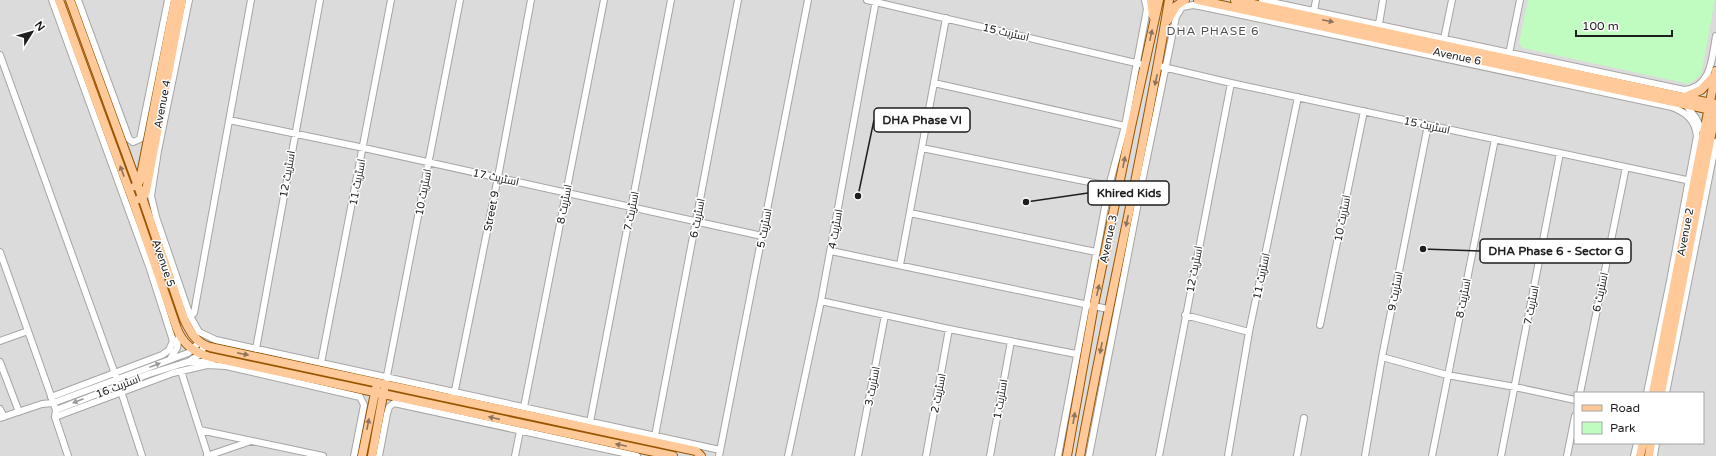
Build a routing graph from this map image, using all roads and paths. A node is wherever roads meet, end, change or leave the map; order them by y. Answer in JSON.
{"nodes":[{"id":1,"x":52,"y":0,"type":"edge"},
{"id":2,"x":59,"y":0,"type":"edge"},
{"id":3,"x":70,"y":0,"type":"edge"},
{"id":4,"x":78,"y":0,"type":"edge"},
{"id":5,"x":168,"y":0,"type":"edge"},
{"id":6,"x":175,"y":0,"type":"edge"},
{"id":7,"x":182,"y":0,"type":"edge"},
{"id":8,"x":189,"y":0,"type":"edge"},
{"id":9,"x":251,"y":0,"type":"edge"},
{"id":10,"x":320,"y":0,"type":"edge"},
{"id":11,"x":391,"y":0,"type":"edge"},
{"id":12,"x":460,"y":0,"type":"edge"},
{"id":13,"x":531,"y":0,"type":"edge"},
{"id":14,"x":604,"y":0,"type":"edge"},
{"id":15,"x":671,"y":0,"type":"edge"},
{"id":16,"x":738,"y":0,"type":"edge"},
{"id":17,"x":808,"y":0,"type":"edge"},
{"id":18,"x":867,"y":0,"type":"edge"},
{"id":19,"x":1145,"y":0,"type":"edge"},
{"id":20,"x":1151,"y":0,"type":"edge"},
{"id":21,"x":1159,"y":0,"type":"edge"},
{"id":22,"x":1169,"y":0,"type":"edge"},
{"id":23,"x":1185,"y":0,"type":"edge"},
{"id":24,"x":1235,"y":0,"type":"edge"},
{"id":25,"x":1262,"y":0,"type":"edge"},
{"id":26,"x":1316,"y":0,"type":"edge"},
{"id":27,"x":1383,"y":0,"type":"edge"},
{"id":28,"x":1452,"y":0,"type":"edge"},
{"id":29,"x":1520,"y":0,"type":"edge"},
{"id":30,"x":876,"y":1,"type":"edge"},
{"id":31,"x":1202,"y":3,"type":"edge"},
{"id":32,"x":1314,"y":11,"type":"junction"},
{"id":33,"x":946,"y":18,"type":"junction"},
{"id":34,"x":1154,"y":20,"type":"junction"},
{"id":35,"x":1166,"y":23,"type":"junction"},
{"id":36,"x":1379,"y":24,"type":"junction"},
{"id":37,"x":1444,"y":39,"type":"junction"},
{"id":38,"x":1716,"y":40,"type":"edge"},
{"id":39,"x":1509,"y":54,"type":"junction"},
{"id":40,"x":0,"y":55,"type":"edge"},
{"id":41,"x":1141,"y":64,"type":"junction"},
{"id":42,"x":1163,"y":66,"type":"junction"},
{"id":43,"x":1716,"y":73,"type":"edge"},
{"id":44,"x":934,"y":83,"type":"junction"},
{"id":45,"x":1231,"y":83,"type":"junction"},
{"id":46,"x":1650,"y":93,"type":"junction"},
{"id":47,"x":1298,"y":97,"type":"junction"},
{"id":48,"x":1685,"y":101,"type":"junction"},
{"id":49,"x":1714,"y":108,"type":"edge"},
{"id":50,"x":1364,"y":111,"type":"junction"},
{"id":51,"x":229,"y":120,"type":"junction"},
{"id":52,"x":1125,"y":126,"type":"junction"},
{"id":53,"x":1428,"y":126,"type":"junction"},
{"id":54,"x":294,"y":133,"type":"junction"},
{"id":55,"x":1712,"y":136,"type":"edge"},
{"id":56,"x":1495,"y":139,"type":"junction"},
{"id":57,"x":364,"y":148,"type":"junction"},
{"id":58,"x":922,"y":148,"type":"junction"},
{"id":59,"x":1560,"y":153,"type":"junction"},
{"id":60,"x":429,"y":162,"type":"junction"},
{"id":61,"x":1626,"y":167,"type":"junction"},
{"id":62,"x":498,"y":177,"type":"junction"},
{"id":63,"x":1699,"y":181,"type":"junction"},
{"id":64,"x":1716,"y":184,"type":"edge"},
{"id":65,"x":137,"y":185,"type":"junction"},
{"id":66,"x":1109,"y":186,"type":"junction"},
{"id":67,"x":128,"y":188,"type":"junction"},
{"id":68,"x":567,"y":193,"type":"junction"},
{"id":69,"x":142,"y":197,"type":"junction"},
{"id":70,"x":133,"y":201,"type":"junction"},
{"id":71,"x":631,"y":207,"type":"junction"},
{"id":72,"x":910,"y":213,"type":"junction"},
{"id":73,"x":697,"y":221,"type":"junction"},
{"id":74,"x":762,"y":236,"type":"junction"},
{"id":75,"x":831,"y":251,"type":"junction"},
{"id":76,"x":0,"y":252,"type":"edge"},
{"id":77,"x":1096,"y":252,"type":"junction"},
{"id":78,"x":165,"y":265,"type":"junction"},
{"id":79,"x":900,"y":265,"type":"junction"},
{"id":80,"x":156,"y":268,"type":"junction"},
{"id":81,"x":822,"y":301,"type":"junction"},
{"id":82,"x":1090,"y":304,"type":"junction"},
{"id":83,"x":1108,"y":309,"type":"junction"},
{"id":84,"x":885,"y":315,"type":"junction"},
{"id":85,"x":1185,"y":315,"type":"junction"},
{"id":86,"x":190,"y":316,"type":"junction"},
{"id":87,"x":1320,"y":325,"type":"dead end"},
{"id":88,"x":949,"y":330,"type":"junction"},
{"id":89,"x":28,"y":331,"type":"junction"},
{"id":90,"x":1249,"y":332,"type":"junction"},
{"id":91,"x":179,"y":334,"type":"junction"},
{"id":92,"x":0,"y":341,"type":"edge"},
{"id":93,"x":1011,"y":341,"type":"junction"},
{"id":94,"x":202,"y":344,"type":"junction"},
{"id":95,"x":256,"y":349,"type":"junction"},
{"id":96,"x":197,"y":352,"type":"junction"},
{"id":97,"x":1076,"y":354,"type":"junction"},
{"id":98,"x":1382,"y":357,"type":"junction"},
{"id":99,"x":219,"y":358,"type":"junction"},
{"id":100,"x":170,"y":359,"type":"junction"},
{"id":101,"x":0,"y":362,"type":"edge"},
{"id":102,"x":188,"y":362,"type":"junction"},
{"id":103,"x":322,"y":363,"type":"junction"},
{"id":104,"x":181,"y":371,"type":"junction"},
{"id":105,"x":1447,"y":375,"type":"junction"},
{"id":106,"x":386,"y":381,"type":"junction"},
{"id":107,"x":118,"y":382,"type":"junction"},
{"id":108,"x":377,"y":382,"type":"junction"},
{"id":109,"x":1515,"y":387,"type":"junction"},
{"id":110,"x":375,"y":392,"type":"junction"},
{"id":111,"x":1580,"y":392,"type":"edge"},
{"id":112,"x":1647,"y":392,"type":"edge"},
{"id":113,"x":1653,"y":392,"type":"edge"},
{"id":114,"x":1661,"y":392,"type":"edge"},
{"id":115,"x":1666,"y":392,"type":"edge"},
{"id":116,"x":384,"y":394,"type":"junction"},
{"id":117,"x":454,"y":395,"type":"junction"},
{"id":118,"x":52,"y":400,"type":"junction"},
{"id":119,"x":1574,"y":400,"type":"edge"},
{"id":120,"x":400,"y":401,"type":"junction"},
{"id":121,"x":524,"y":407,"type":"junction"},
{"id":122,"x":0,"y":409,"type":"edge"},
{"id":123,"x":19,"y":412,"type":"junction"},
{"id":124,"x":55,"y":413,"type":"junction"},
{"id":125,"x":384,"y":413,"type":"junction"},
{"id":126,"x":2,"y":418,"type":"edge"},
{"id":127,"x":1304,"y":418,"type":"dead end"},
{"id":128,"x":1574,"y":421,"type":"edge"},
{"id":129,"x":590,"y":422,"type":"junction"},
{"id":130,"x":200,"y":430,"type":"junction"},
{"id":131,"x":520,"y":431,"type":"junction"},
{"id":132,"x":534,"y":431,"type":"junction"},
{"id":133,"x":655,"y":436,"type":"junction"},
{"id":134,"x":252,"y":440,"type":"junction"},
{"id":135,"x":1637,"y":444,"type":"edge"},
{"id":136,"x":1643,"y":444,"type":"edge"},
{"id":137,"x":1652,"y":444,"type":"edge"},
{"id":138,"x":1656,"y":444,"type":"edge"},
{"id":139,"x":720,"y":453,"type":"edge"},
{"id":140,"x":68,"y":456,"type":"edge"},
{"id":141,"x":142,"y":456,"type":"edge"},
{"id":142,"x":207,"y":456,"type":"edge"},
{"id":143,"x":323,"y":456,"type":"edge"},
{"id":144,"x":354,"y":456,"type":"edge"},
{"id":145,"x":362,"y":456,"type":"edge"},
{"id":146,"x":372,"y":456,"type":"edge"},
{"id":147,"x":379,"y":456,"type":"edge"},
{"id":148,"x":515,"y":456,"type":"edge"},
{"id":149,"x":637,"y":456,"type":"edge"},
{"id":150,"x":673,"y":456,"type":"edge"},
{"id":151,"x":701,"y":456,"type":"edge"},
{"id":152,"x":788,"y":456,"type":"edge"},
{"id":153,"x":858,"y":456,"type":"edge"},
{"id":154,"x":926,"y":456,"type":"edge"},
{"id":155,"x":990,"y":456,"type":"edge"},
{"id":156,"x":1058,"y":456,"type":"edge"},
{"id":157,"x":1067,"y":456,"type":"edge"},
{"id":158,"x":1080,"y":456,"type":"edge"},
{"id":159,"x":1089,"y":456,"type":"edge"},
{"id":160,"x":1159,"y":456,"type":"edge"},
{"id":161,"x":1228,"y":456,"type":"edge"},
{"id":162,"x":1297,"y":456,"type":"edge"},
{"id":163,"x":1365,"y":456,"type":"edge"},
{"id":164,"x":1432,"y":456,"type":"edge"},
{"id":165,"x":1501,"y":456,"type":"edge"},
{"id":166,"x":1567,"y":456,"type":"edge"},
{"id":167,"x":1634,"y":456,"type":"edge"},
{"id":168,"x":1640,"y":456,"type":"edge"},
{"id":169,"x":1649,"y":456,"type":"edge"},
{"id":170,"x":1654,"y":456,"type":"edge"}],
"edges":[{"from":1,"to":107,"type":"street"},
{"from":67,"to":2,"type":"main road","name":"Avenue 5","one_way":true},
{"from":3,"to":65,"type":"main road","name":"Avenue 5"},
{"from":4,"to":5,"type":"street"},
{"from":6,"to":65,"type":"main road","name":"Avenue 4"},
{"from":7,"to":69,"type":"main road","name":"Avenue 4"},
{"from":8,"to":86,"type":"street"},
{"from":9,"to":51,"type":"street"},
{"from":10,"to":54,"type":"street","name":"اسٹریٹ 12"},
{"from":11,"to":57,"type":"street","name":"اسٹریٹ 11"},
{"from":12,"to":60,"type":"street","name":"اسٹریٹ 10"},
{"from":13,"to":62,"type":"street","name":"Street 9"},
{"from":14,"to":68,"type":"street","name":"اسٹریٹ 8"},
{"from":15,"to":71,"type":"street","name":"اسٹریٹ 7"},
{"from":16,"to":73,"type":"street","name":"اسٹریٹ 6"},
{"from":17,"to":74,"type":"street","name":"اسٹریٹ 5"},
{"from":18,"to":30,"type":"street","name":"اسٹریٹ 15"},
{"from":19,"to":41,"type":"street"},
{"from":20,"to":34,"type":"main road"},
{"from":21,"to":34,"type":"main road","name":"Avenue 3"},
{"from":22,"to":35,"type":"main road","name":"Avenue 3"},
{"from":23,"to":35,"type":"main road"},
{"from":24,"to":46,"type":"main road","name":"Avenue 6","one_way":true},
{"from":25,"to":32,"type":"street"},
{"from":26,"to":32,"type":"street"},
{"from":27,"to":36,"type":"street"},
{"from":28,"to":37,"type":"street"},
{"from":29,"to":39,"type":"street"},
{"from":30,"to":33,"type":"street","name":"اسٹریٹ 15"},
{"from":30,"to":75,"type":"street","name":"اسٹریٹ 4"},
{"from":31,"to":42,"type":"street"},
{"from":31,"to":46,"type":"main road","name":"Avenue 6"},
{"from":32,"to":36,"type":"street"},
{"from":33,"to":41,"type":"street","name":"اسٹریٹ 15"},
{"from":33,"to":44,"type":"street"},
{"from":41,"to":34,"type":"main road","name":"Avenue 3","one_way":true},
{"from":35,"to":42,"type":"main road","name":"Avenue 3"},
{"from":36,"to":37,"type":"street"},
{"from":37,"to":39,"type":"street"},
{"from":38,"to":46,"type":"street"},
{"from":39,"to":46,"type":"street"},
{"from":40,"to":107,"type":"street"},
{"from":41,"to":52,"type":"street"},
{"from":82,"to":41,"type":"main road","name":"Avenue 3","one_way":true},
{"from":42,"to":45,"type":"street","name":"اسٹریٹ 15"},
{"from":42,"to":83,"type":"main road","name":"Avenue 3","one_way":true},
{"from":42,"to":159,"type":"street"},
{"from":43,"to":48,"type":"main road"},
{"from":43,"to":49,"type":"main road","name":"Avenue 2"},
{"from":44,"to":52,"type":"street"},
{"from":44,"to":58,"type":"street"},
{"from":45,"to":47,"type":"street","name":"اسٹریٹ 15"},
{"from":45,"to":85,"type":"street","name":"اسٹریٹ 12"},
{"from":46,"to":48,"type":"main road","name":"Avenue 6"},
{"from":46,"to":63,"type":"street"},
{"from":47,"to":50,"type":"street","name":"اسٹریٹ 15"},
{"from":47,"to":90,"type":"street","name":"اسٹریٹ 11"},
{"from":48,"to":49,"type":"main road","name":"Avenue 6"},
{"from":48,"to":55,"type":"street"},
{"from":49,"to":55,"type":"main road","name":"Avenue 2"},
{"from":50,"to":53,"type":"street","name":"اسٹریٹ 15"},
{"from":50,"to":87,"type":"street","name":"اسٹریٹ 10"},
{"from":51,"to":54,"type":"street","name":"اسٹریٹ 17"},
{"from":51,"to":86,"type":"street"},
{"from":52,"to":66,"type":"street"},
{"from":53,"to":56,"type":"street","name":"اسٹریٹ 15"},
{"from":53,"to":98,"type":"street","name":"اسٹریٹ 9"},
{"from":54,"to":57,"type":"street","name":"اسٹریٹ 17"},
{"from":54,"to":95,"type":"street","name":"اسٹریٹ 12"},
{"from":55,"to":63,"type":"main road","name":"Avenue 2"},
{"from":55,"to":63,"type":"street"},
{"from":56,"to":59,"type":"street","name":"اسٹریٹ 15"},
{"from":56,"to":105,"type":"street","name":"اسٹریٹ 8"},
{"from":57,"to":60,"type":"street","name":"اسٹریٹ 17"},
{"from":57,"to":103,"type":"street","name":"اسٹریٹ 11"},
{"from":58,"to":66,"type":"street"},
{"from":58,"to":72,"type":"street"},
{"from":59,"to":61,"type":"street","name":"اسٹریٹ 15"},
{"from":59,"to":109,"type":"street","name":"اسٹریٹ 7"},
{"from":60,"to":62,"type":"street","name":"اسٹریٹ 17"},
{"from":60,"to":106,"type":"street","name":"اسٹریٹ 10"},
{"from":61,"to":63,"type":"street","name":"اسٹریٹ 15"},
{"from":61,"to":111,"type":"street","name":"اسٹریٹ 6"},
{"from":62,"to":68,"type":"street","name":"اسٹریٹ 17"},
{"from":62,"to":117,"type":"street","name":"Street 9"},
{"from":63,"to":64,"type":"street","name":"اسٹریٹ 15"},
{"from":63,"to":112,"type":"street"},
{"from":63,"to":113,"type":"main road","name":"Avenue 2"},
{"from":63,"to":114,"type":"main road","name":"Avenue 2"},
{"from":63,"to":115,"type":"street"},
{"from":65,"to":67,"type":"main road"},
{"from":65,"to":69,"type":"main road","name":"Avenue 5"},
{"from":66,"to":77,"type":"street"},
{"from":67,"to":70,"type":"main road","name":"Avenue 5"},
{"from":68,"to":71,"type":"street","name":"اسٹریٹ 17"},
{"from":68,"to":121,"type":"street","name":"اسٹریٹ 8"},
{"from":69,"to":70,"type":"main road"},
{"from":69,"to":78,"type":"main road","name":"Avenue 5"},
{"from":70,"to":80,"type":"main road","name":"Avenue 5"},
{"from":71,"to":73,"type":"street","name":"اسٹریٹ 17"},
{"from":71,"to":129,"type":"street","name":"اسٹریٹ 7"},
{"from":72,"to":77,"type":"street"},
{"from":72,"to":79,"type":"street"},
{"from":73,"to":74,"type":"street","name":"اسٹریٹ 17"},
{"from":73,"to":133,"type":"street","name":"اسٹریٹ 6"},
{"from":74,"to":139,"type":"street","name":"اسٹریٹ 5"},
{"from":75,"to":79,"type":"street"},
{"from":75,"to":81,"type":"street","name":"اسٹریٹ 4"},
{"from":76,"to":89,"type":"street"},
{"from":77,"to":82,"type":"street"},
{"from":78,"to":80,"type":"street"},
{"from":78,"to":94,"type":"main road","name":"Avenue 5"},
{"from":79,"to":82,"type":"street"},
{"from":80,"to":91,"type":"main road","name":"Avenue 5"},
{"from":81,"to":84,"type":"street"},
{"from":81,"to":152,"type":"street","name":"اسٹریٹ 4"},
{"from":82,"to":83,"type":"street"},
{"from":82,"to":97,"type":"street"},
{"from":157,"to":82,"type":"main road","name":"Avenue 3","one_way":true},
{"from":83,"to":158,"type":"main road","name":"Avenue 3","one_way":true},
{"from":84,"to":88,"type":"street"},
{"from":84,"to":153,"type":"street","name":"اسٹریٹ 3"},
{"from":85,"to":90,"type":"street"},
{"from":85,"to":160,"type":"street","name":"اسٹریٹ 12"},
{"from":86,"to":95,"type":"street"},
{"from":88,"to":93,"type":"street"},
{"from":88,"to":154,"type":"street","name":"اسٹریٹ 2"},
{"from":89,"to":92,"type":"street"},
{"from":89,"to":118,"type":"street"},
{"from":90,"to":161,"type":"street","name":"اسٹریٹ 11"},
{"from":91,"to":96,"type":"main road","name":"Avenue 5"},
{"from":91,"to":100,"type":"street"},
{"from":93,"to":97,"type":"street"},
{"from":93,"to":155,"type":"street","name":"اسٹریٹ 1"},
{"from":94,"to":96,"type":"street"},
{"from":94,"to":108,"type":"main road","one_way":true},
{"from":95,"to":103,"type":"street"},
{"from":96,"to":99,"type":"main road"},
{"from":96,"to":100,"type":"street","name":"اسٹریٹ 16"},
{"from":96,"to":102,"type":"street"},
{"from":97,"to":156,"type":"street"},
{"from":98,"to":105,"type":"street"},
{"from":98,"to":163,"type":"street","name":"اسٹریٹ 9"},
{"from":99,"to":102,"type":"street"},
{"from":99,"to":110,"type":"main road"},
{"from":107,"to":100,"type":"street","name":"اسٹریٹ 16","one_way":true},
{"from":101,"to":123,"type":"street"},
{"from":102,"to":107,"type":"street","name":"اسٹریٹ 16"},
{"from":103,"to":106,"type":"street"},
{"from":104,"to":107,"type":"street"},
{"from":104,"to":130,"type":"street"},
{"from":104,"to":144,"type":"street"},
{"from":105,"to":109,"type":"street"},
{"from":105,"to":164,"type":"street","name":"اسٹریٹ 8"},
{"from":106,"to":108,"type":"main road"},
{"from":106,"to":116,"type":"main road"},
{"from":106,"to":117,"type":"main road"},
{"from":107,"to":118,"type":"street"},
{"from":107,"to":124,"type":"street","name":"اسٹریٹ 16"},
{"from":107,"to":141,"type":"street"},
{"from":108,"to":110,"type":"main road"},
{"from":109,"to":119,"type":"street"},
{"from":109,"to":165,"type":"street","name":"اسٹریٹ 7"},
{"from":110,"to":116,"type":"main road"},
{"from":145,"to":110,"type":"main road","one_way":true},
{"from":116,"to":120,"type":"main road"},
{"from":116,"to":125,"type":"main road"},
{"from":117,"to":121,"type":"street"},
{"from":117,"to":151,"type":"main road"},
{"from":118,"to":123,"type":"street"},
{"from":118,"to":124,"type":"street"},
{"from":120,"to":125,"type":"street"},
{"from":120,"to":131,"type":"street"},
{"from":132,"to":120,"type":"main road","one_way":true},
{"from":121,"to":129,"type":"street"},
{"from":122,"to":126,"type":"street"},
{"from":123,"to":126,"type":"street"},
{"from":124,"to":140,"type":"street"},
{"from":125,"to":146,"type":"main road"},
{"from":125,"to":147,"type":"street"},
{"from":127,"to":162,"type":"street"},
{"from":128,"to":166,"type":"street"},
{"from":129,"to":133,"type":"street"},
{"from":130,"to":134,"type":"street"},
{"from":130,"to":142,"type":"street"},
{"from":131,"to":132,"type":"street"},
{"from":131,"to":148,"type":"street"},
{"from":132,"to":149,"type":"street"},
{"from":150,"to":132,"type":"main road","one_way":true},
{"from":133,"to":139,"type":"street"},
{"from":134,"to":142,"type":"street"},
{"from":134,"to":143,"type":"street"},
{"from":135,"to":167,"type":"street"},
{"from":136,"to":168,"type":"main road"},
{"from":137,"to":169,"type":"main road"},
{"from":138,"to":170,"type":"street"}]}
